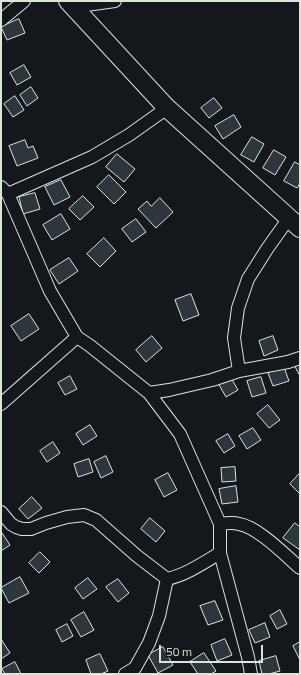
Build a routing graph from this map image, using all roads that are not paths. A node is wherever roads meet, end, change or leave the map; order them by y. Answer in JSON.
{"nodes":[{"id":1,"x":24,"y":1,"type":"edge"},
{"id":2,"x":115,"y":1,"type":"edge"},
{"id":3,"x":70,"y":4,"type":"edge"},
{"id":4,"x":1,"y":20,"type":"edge"},
{"id":5,"x":167,"y":108,"type":"junction"},
{"id":6,"x":5,"y":191,"type":"edge"},
{"id":7,"x":294,"y":223,"type":"edge"},
{"id":8,"x":77,"y":337,"type":"junction"},
{"id":9,"x":300,"y":358,"type":"edge"},
{"id":10,"x":239,"y":371,"type":"junction"},
{"id":11,"x":149,"y":393,"type":"junction"},
{"id":12,"x":1,"y":404,"type":"edge"},
{"id":13,"x":1,"y":512,"type":"edge"},
{"id":14,"x":220,"y":524,"type":"junction"},
{"id":15,"x":220,"y":553,"type":"junction"},
{"id":16,"x":300,"y":568,"type":"edge"},
{"id":17,"x":167,"y":579,"type":"junction"},
{"id":18,"x":125,"y":674,"type":"edge"},
{"id":19,"x":251,"y":674,"type":"edge"}],
"edges":[{"from":1,"to":4,"type":"street"},
{"from":2,"to":3,"type":"street"},
{"from":3,"to":5,"type":"street"},
{"from":5,"to":6,"type":"street"},
{"from":5,"to":7,"type":"street"},
{"from":6,"to":8,"type":"street"},
{"from":7,"to":10,"type":"street"},
{"from":8,"to":11,"type":"street"},
{"from":8,"to":12,"type":"street"},
{"from":9,"to":10,"type":"street"},
{"from":10,"to":11,"type":"street"},
{"from":11,"to":14,"type":"street"},
{"from":13,"to":17,"type":"street"},
{"from":14,"to":15,"type":"street"},
{"from":14,"to":16,"type":"street"},
{"from":15,"to":17,"type":"street"},
{"from":15,"to":19,"type":"street"},
{"from":17,"to":18,"type":"street"}]}
